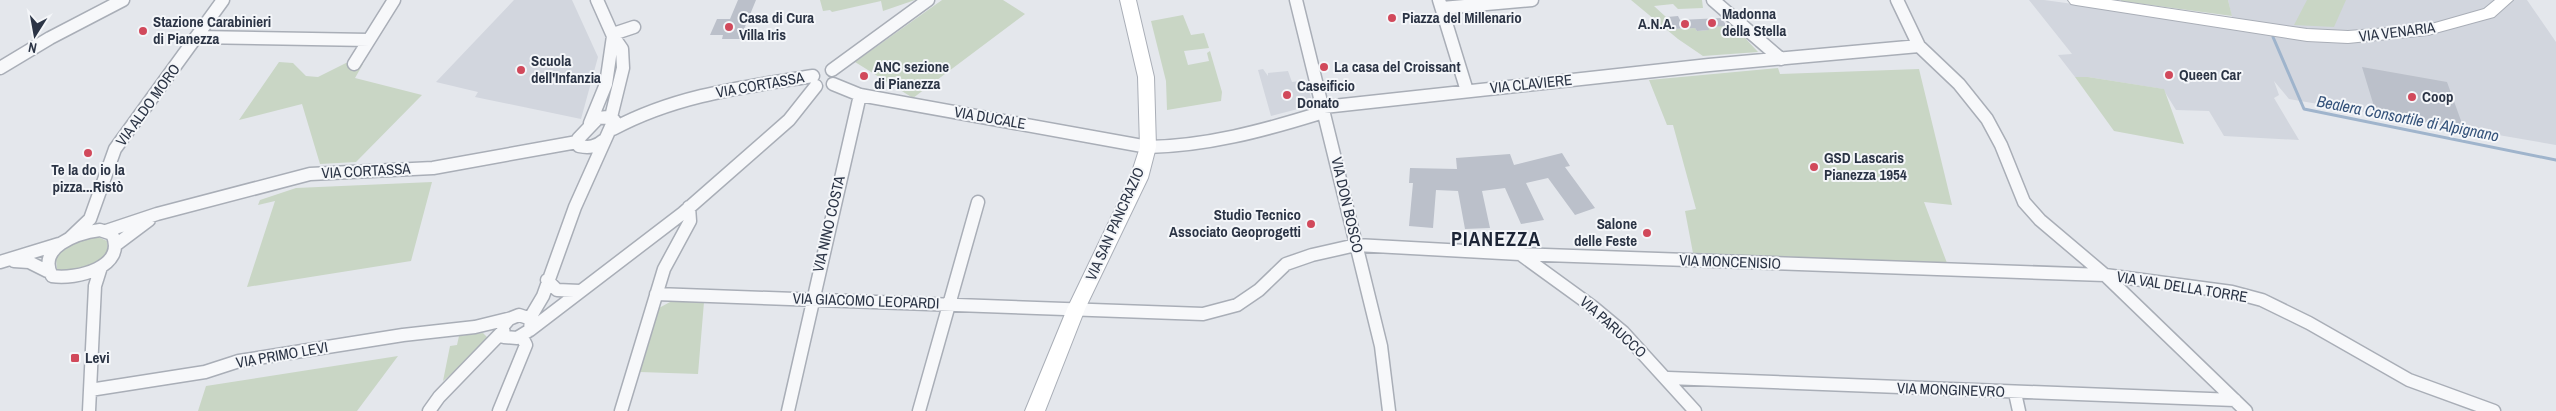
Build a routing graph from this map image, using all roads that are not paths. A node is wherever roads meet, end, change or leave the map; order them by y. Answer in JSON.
{"nodes":[{"id":1,"x":123,"y":0,"type":"edge"},
{"id":2,"x":223,"y":0,"type":"edge"},
{"id":3,"x":394,"y":0,"type":"edge"},
{"id":4,"x":597,"y":0,"type":"edge"},
{"id":5,"x":928,"y":0,"type":"edge"},
{"id":6,"x":1128,"y":0,"type":"edge"},
{"id":7,"x":1296,"y":0,"type":"edge"},
{"id":8,"x":1532,"y":0,"type":"edge"},
{"id":9,"x":1713,"y":0,"type":"edge"},
{"id":10,"x":1897,"y":0,"type":"edge"},
{"id":11,"x":2076,"y":0,"type":"edge"},
{"id":12,"x":2492,"y":0,"type":"edge"},
{"id":13,"x":2506,"y":0,"type":"edge"},
{"id":14,"x":2099,"y":2,"type":"edge"},
{"id":15,"x":1441,"y":4,"type":"edge"},
{"id":16,"x":634,"y":27,"type":"dead end"},
{"id":17,"x":2283,"y":30,"type":"junction"},
{"id":18,"x":613,"y":35,"type":"junction"},
{"id":19,"x":196,"y":37,"type":"junction"},
{"id":20,"x":369,"y":40,"type":"junction"},
{"id":21,"x":1919,"y":46,"type":"junction"},
{"id":22,"x":1781,"y":60,"type":"junction"},
{"id":23,"x":354,"y":64,"type":"dead end"},
{"id":24,"x":0,"y":68,"type":"edge"},
{"id":25,"x":832,"y":70,"type":"junction"},
{"id":26,"x":815,"y":81,"type":"junction"},
{"id":27,"x":620,"y":82,"type":"junction"},
{"id":28,"x":833,"y":84,"type":"junction"},
{"id":29,"x":1467,"y":91,"type":"junction"},
{"id":30,"x":860,"y":95,"type":"junction"},
{"id":31,"x":1324,"y":107,"type":"junction"},
{"id":32,"x":649,"y":112,"type":"junction"},
{"id":33,"x":635,"y":114,"type":"junction"},
{"id":34,"x":613,"y":122,"type":"junction"},
{"id":35,"x":590,"y":123,"type":"junction"},
{"id":36,"x":604,"y":140,"type":"junction"},
{"id":37,"x":578,"y":144,"type":"junction"},
{"id":38,"x":1148,"y":147,"type":"junction"},
{"id":39,"x":592,"y":164,"type":"junction"},
{"id":40,"x":978,"y":202,"type":"dead end"},
{"id":41,"x":689,"y":207,"type":"junction"},
{"id":42,"x":157,"y":214,"type":"junction"},
{"id":43,"x":90,"y":219,"type":"junction"},
{"id":44,"x":103,"y":230,"type":"junction"},
{"id":45,"x":65,"y":241,"type":"junction"},
{"id":46,"x":117,"y":244,"type":"junction"},
{"id":47,"x":1356,"y":245,"type":"junction"},
{"id":48,"x":1520,"y":254,"type":"junction"},
{"id":49,"x":1,"y":262,"type":"edge"},
{"id":50,"x":101,"y":266,"type":"junction"},
{"id":51,"x":47,"y":271,"type":"junction"},
{"id":52,"x":2105,"y":275,"type":"junction"},
{"id":53,"x":82,"y":276,"type":"junction"},
{"id":54,"x":546,"y":280,"type":"junction"},
{"id":55,"x":95,"y":286,"type":"junction"},
{"id":56,"x":582,"y":290,"type":"junction"},
{"id":57,"x":656,"y":294,"type":"junction"},
{"id":58,"x":812,"y":300,"type":"junction"},
{"id":59,"x":948,"y":304,"type":"junction"},
{"id":60,"x":1076,"y":309,"type":"junction"},
{"id":61,"x":523,"y":325,"type":"junction"},
{"id":62,"x":475,"y":326,"type":"junction"},
{"id":63,"x":502,"y":331,"type":"junction"},
{"id":64,"x":470,"y":366,"type":"junction"},
{"id":65,"x":1668,"y":378,"type":"junction"},
{"id":66,"x":90,"y":390,"type":"junction"},
{"id":67,"x":2015,"y":393,"type":"junction"},
{"id":68,"x":2235,"y":400,"type":"junction"},
{"id":69,"x":89,"y":411,"type":"edge"},
{"id":70,"x":429,"y":411,"type":"edge"},
{"id":71,"x":499,"y":411,"type":"edge"},
{"id":72,"x":621,"y":411,"type":"edge"},
{"id":73,"x":788,"y":411,"type":"edge"},
{"id":74,"x":919,"y":411,"type":"edge"},
{"id":75,"x":1035,"y":411,"type":"edge"},
{"id":76,"x":1389,"y":411,"type":"edge"},
{"id":77,"x":1695,"y":411,"type":"edge"},
{"id":78,"x":2020,"y":411,"type":"edge"},
{"id":79,"x":2246,"y":411,"type":"edge"},
{"id":80,"x":2494,"y":411,"type":"edge"}],
"edges":[{"from":1,"to":24,"type":"street"},
{"from":2,"to":19,"type":"street","name":"VIA ALDO MORO"},
{"from":3,"to":20,"type":"street"},
{"from":4,"to":18,"type":"street"},
{"from":5,"to":25,"type":"street"},
{"from":6,"to":38,"type":"main road","name":"VIA SAN PANCRAZIO"},
{"from":7,"to":31,"type":"street","name":"VIA DON BOSCO"},
{"from":8,"to":15,"type":"street"},
{"from":9,"to":22,"type":"street"},
{"from":10,"to":21,"type":"street","name":"VIA VAL DELLA TORRE"},
{"from":11,"to":14,"type":"main road","name":"VIA VENARIA"},
{"from":12,"to":17,"type":"main road","name":"VIA VENARIA"},
{"from":13,"to":17,"type":"main road","name":"VIA VENARIA"},
{"from":14,"to":17,"type":"main road","name":"VIA VENARIA"},
{"from":15,"to":29,"type":"street"},
{"from":16,"to":18,"type":"street"},
{"from":18,"to":27,"type":"street"},
{"from":18,"to":35,"type":"street"},
{"from":19,"to":20,"type":"street"},
{"from":19,"to":43,"type":"street","name":"VIA ALDO MORO"},
{"from":20,"to":23,"type":"street"},
{"from":21,"to":22,"type":"street","name":"VIA CLAVIERE"},
{"from":21,"to":52,"type":"street","name":"VIA VAL DELLA TORRE"},
{"from":22,"to":29,"type":"street","name":"VIA CLAVIERE"},
{"from":25,"to":26,"type":"street"},
{"from":25,"to":28,"type":"street"},
{"from":26,"to":28,"type":"street"},
{"from":26,"to":32,"type":"street","name":"VIA CORTASSA"},
{"from":26,"to":41,"type":"street"},
{"from":27,"to":33,"type":"street"},
{"from":27,"to":34,"type":"street"},
{"from":28,"to":30,"type":"street","name":"VIA DUCALE"},
{"from":29,"to":31,"type":"street","name":"VIA CLAVIERE"},
{"from":30,"to":38,"type":"street","name":"VIA DUCALE"},
{"from":30,"to":58,"type":"street","name":"VIA NINO COSTA"},
{"from":31,"to":38,"type":"street","name":"VIA CLAVIERE"},
{"from":31,"to":47,"type":"street","name":"VIA DON BOSCO"},
{"from":32,"to":33,"type":"street","name":"VIA CORTASSA"},
{"from":32,"to":34,"type":"street","name":"VIA CORTASSA"},
{"from":33,"to":34,"type":"street","name":"VIA CORTASSA"},
{"from":34,"to":35,"type":"street"},
{"from":34,"to":36,"type":"street"},
{"from":35,"to":37,"type":"street"},
{"from":36,"to":37,"type":"street","name":"VIA CORTASSA"},
{"from":36,"to":39,"type":"street"},
{"from":37,"to":39,"type":"street"},
{"from":37,"to":42,"type":"street","name":"VIA CORTASSA"},
{"from":38,"to":60,"type":"main road","name":"VIA SAN PANCRAZIO"},
{"from":39,"to":54,"type":"street"},
{"from":40,"to":59,"type":"street"},
{"from":41,"to":56,"type":"street"},
{"from":41,"to":57,"type":"street"},
{"from":42,"to":44,"type":"street","name":"VIA CORTASSA"},
{"from":42,"to":46,"type":"street"},
{"from":43,"to":44,"type":"street"},
{"from":43,"to":45,"type":"street","name":"VIA ALDO MORO"},
{"from":44,"to":45,"type":"street","name":"VIA CORTASSA"},
{"from":44,"to":46,"type":"street"},
{"from":45,"to":49,"type":"street","name":"VIA CORTASSA"},
{"from":45,"to":51,"type":"street"},
{"from":46,"to":50,"type":"street"},
{"from":47,"to":48,"type":"street","name":"VIA MONCENISIO"},
{"from":47,"to":60,"type":"street","name":"VIA GIACOMO LEOPARDI"},
{"from":47,"to":76,"type":"street","name":"VIA DON BOSCO"},
{"from":48,"to":52,"type":"street","name":"VIA MONCENISIO"},
{"from":48,"to":65,"type":"street","name":"VIA PARUCCO"},
{"from":49,"to":51,"type":"street"},
{"from":50,"to":53,"type":"street"},
{"from":50,"to":55,"type":"street"},
{"from":51,"to":53,"type":"street"},
{"from":52,"to":68,"type":"street"},
{"from":52,"to":80,"type":"street","name":"VIA VAL DELLA TORRE"},
{"from":53,"to":55,"type":"street"},
{"from":54,"to":56,"type":"street"},
{"from":54,"to":61,"type":"street"},
{"from":55,"to":66,"type":"street"},
{"from":56,"to":61,"type":"street"},
{"from":57,"to":58,"type":"street","name":"VIA GIACOMO LEOPARDI"},
{"from":57,"to":72,"type":"street"},
{"from":58,"to":59,"type":"street","name":"VIA GIACOMO LEOPARDI"},
{"from":58,"to":73,"type":"street","name":"VIA NINO COSTA"},
{"from":59,"to":60,"type":"street","name":"VIA GIACOMO LEOPARDI"},
{"from":59,"to":74,"type":"street"},
{"from":60,"to":75,"type":"main road","name":"VIA SAN PANCRAZIO"},
{"from":61,"to":62,"type":"street","name":"VIA PRIMO LEVI"},
{"from":61,"to":63,"type":"street"},
{"from":61,"to":64,"type":"street"},
{"from":61,"to":71,"type":"street"},
{"from":62,"to":63,"type":"street","name":"VIA PRIMO LEVI"},
{"from":62,"to":66,"type":"street","name":"VIA PRIMO LEVI"},
{"from":63,"to":64,"type":"street"},
{"from":64,"to":70,"type":"street"},
{"from":65,"to":67,"type":"street","name":"VIA MONGINEVRO"},
{"from":65,"to":77,"type":"street","name":"VIA PARUCCO"},
{"from":66,"to":69,"type":"street"},
{"from":67,"to":68,"type":"street","name":"VIA MONGINEVRO"},
{"from":67,"to":78,"type":"street"},
{"from":68,"to":79,"type":"street"}]}
